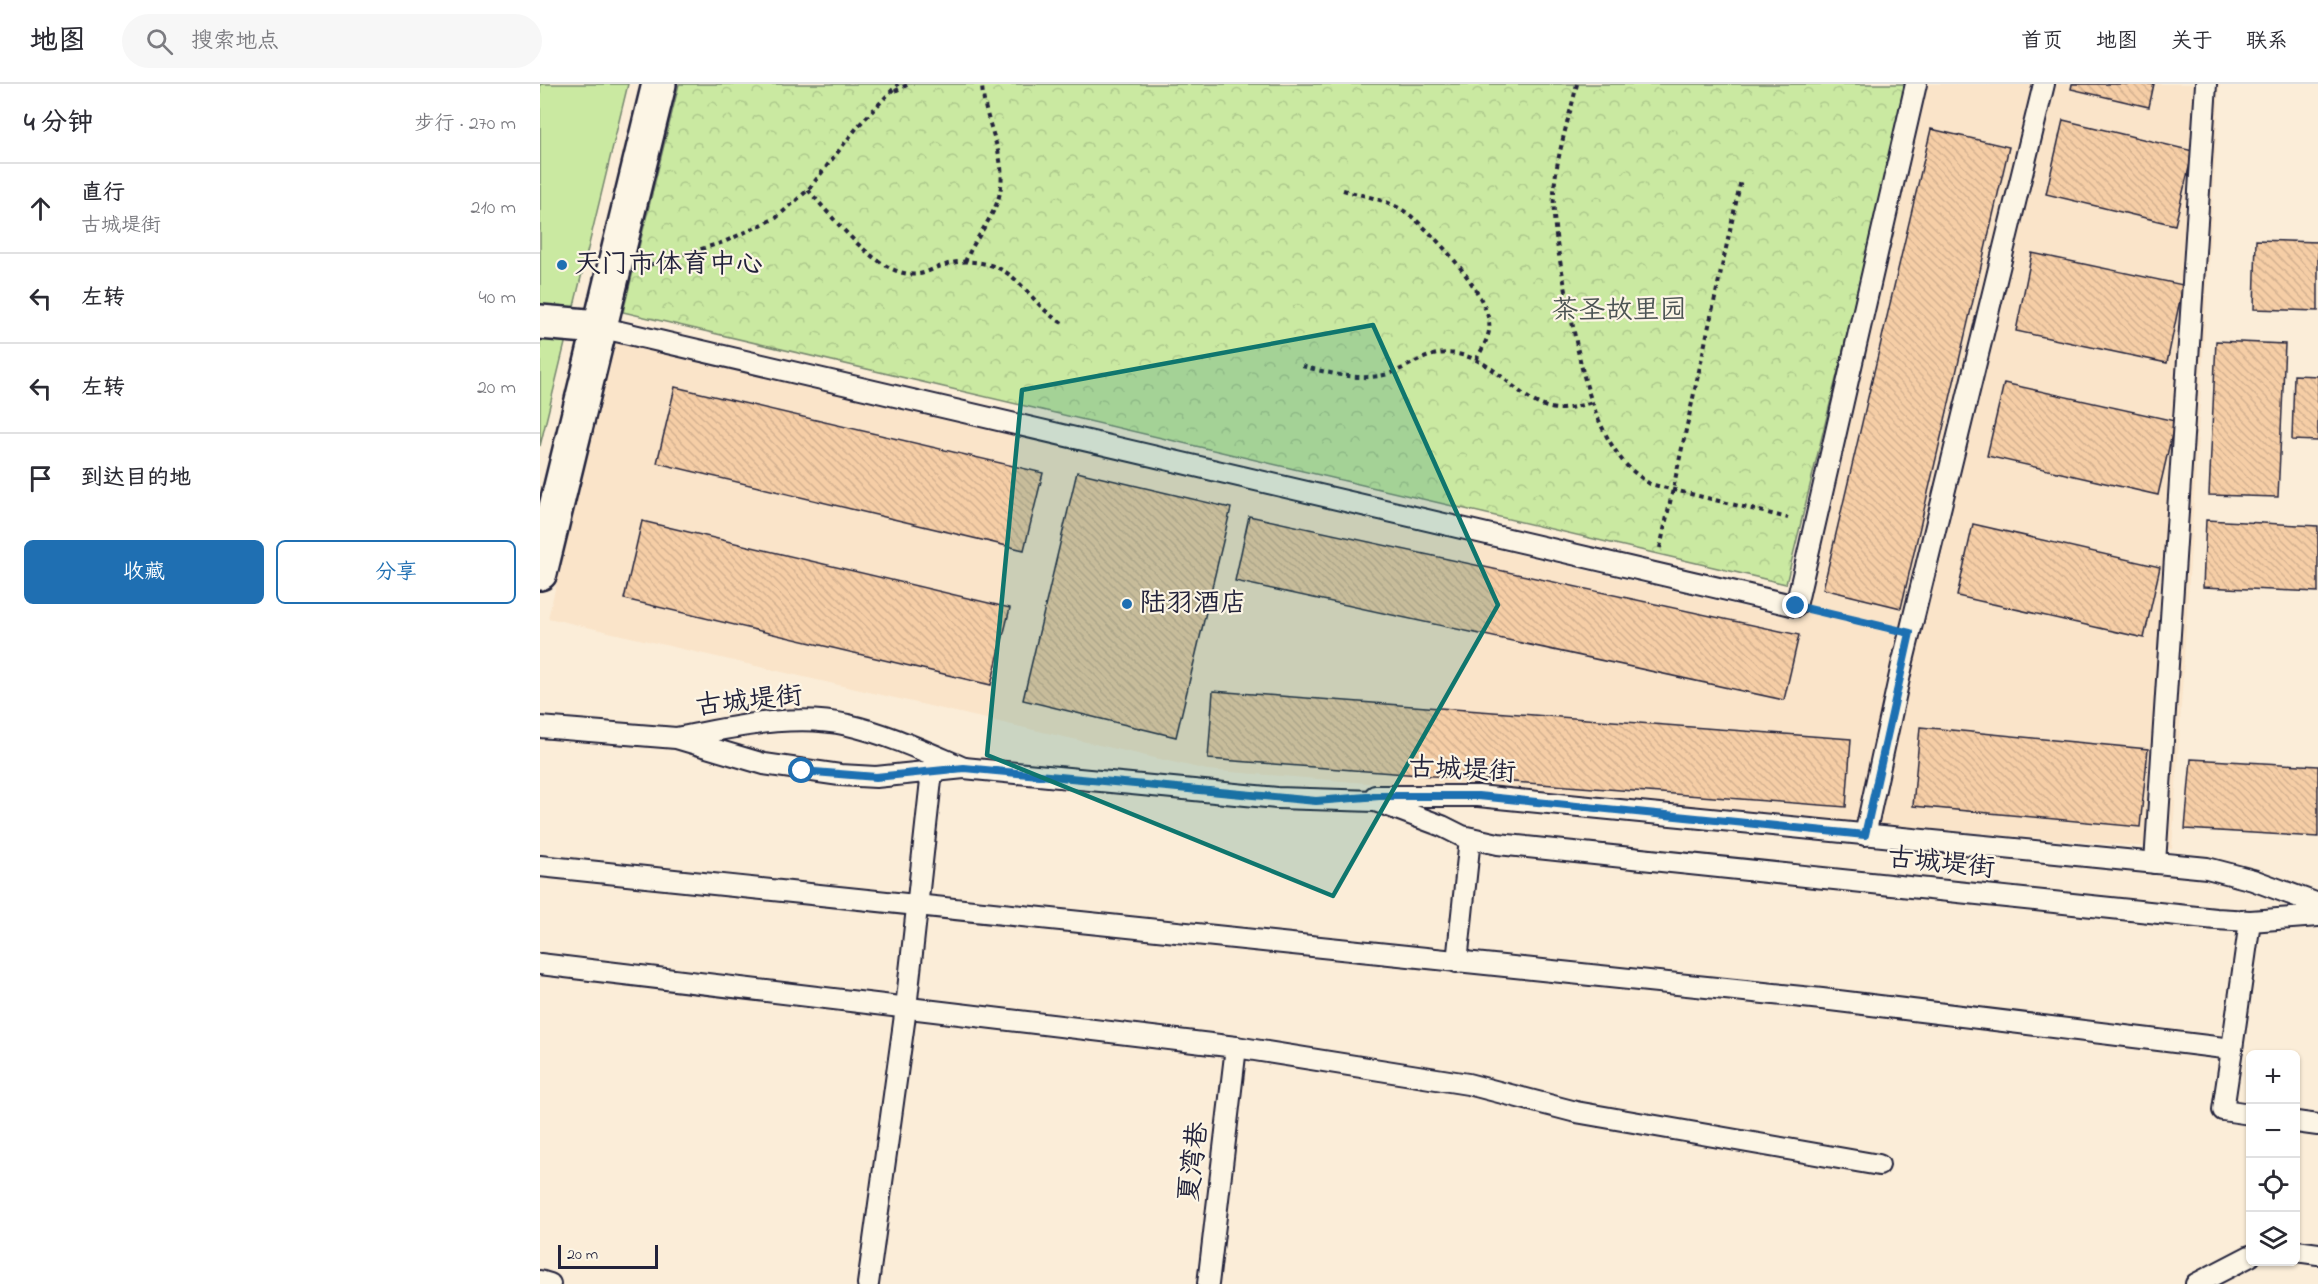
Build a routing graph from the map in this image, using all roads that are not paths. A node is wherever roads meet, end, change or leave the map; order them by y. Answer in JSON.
{"nodes":[{"id":1,"x":658,"y":84,"type":"edge"},
{"id":2,"x":1916,"y":84,"type":"edge"},
{"id":3,"x":2044,"y":84,"type":"edge"},
{"id":4,"x":2206,"y":84,"type":"edge"},
{"id":5,"x":540,"y":322,"type":"edge"},
{"id":6,"x":599,"y":327,"type":"junction"},
{"id":7,"x":540,"y":573,"type":"edge"},
{"id":8,"x":540,"y":727,"type":"edge"},
{"id":9,"x":676,"y":738,"type":"junction"},
{"id":10,"x":964,"y":768,"type":"junction"},
{"id":11,"x":932,"y":771,"type":"junction"},
{"id":12,"x":1352,"y":800,"type":"junction"},
{"id":13,"x":1865,"y":835,"type":"junction"},
{"id":14,"x":1470,"y":838,"type":"junction"},
{"id":15,"x":2156,"y":863,"type":"junction"},
{"id":16,"x":540,"y":866,"type":"edge"},
{"id":17,"x":2318,"y":904,"type":"edge"},
{"id":18,"x":917,"y":907,"type":"junction"},
{"id":19,"x":2318,"y":916,"type":"edge"},
{"id":20,"x":2250,"y":921,"type":"junction"},
{"id":21,"x":1457,"y":962,"type":"junction"},
{"id":22,"x":540,"y":964,"type":"edge"},
{"id":23,"x":906,"y":1008,"type":"junction"},
{"id":24,"x":1236,"y":1047,"type":"junction"},
{"id":25,"x":2232,"y":1049,"type":"junction"},
{"id":26,"x":2246,"y":1113,"type":"edge"},
{"id":27,"x":2300,"y":1123,"type":"edge"},
{"id":28,"x":2318,"y":1125,"type":"edge"},
{"id":29,"x":1879,"y":1165,"type":"dead end"},
{"id":30,"x":2300,"y":1252,"type":"edge"},
{"id":31,"x":2318,"y":1254,"type":"edge"},
{"id":32,"x":2246,"y":1258,"type":"edge"},
{"id":33,"x":540,"y":1281,"type":"edge"},
{"id":34,"x":550,"y":1284,"type":"edge"},
{"id":35,"x":868,"y":1284,"type":"edge"},
{"id":36,"x":1208,"y":1284,"type":"edge"},
{"id":37,"x":2196,"y":1284,"type":"edge"}],
"edges":[{"from":1,"to":6,"type":"street"},
{"from":2,"to":6,"type":"lane"},
{"from":3,"to":13,"type":"lane"},
{"from":4,"to":15,"type":"lane"},
{"from":5,"to":6,"type":"street"},
{"from":6,"to":7,"type":"street"},
{"from":8,"to":9,"type":"lane","name":"古城堤街"},
{"from":9,"to":10,"type":"lane","name":"古城堤街"},
{"from":9,"to":11,"type":"lane","name":"古城堤街"},
{"from":10,"to":11,"type":"lane","name":"古城堤街"},
{"from":10,"to":12,"type":"lane","name":"古城堤街"},
{"from":11,"to":18,"type":"lane"},
{"from":12,"to":13,"type":"lane","name":"古城堤街"},
{"from":12,"to":14,"type":"lane","name":"古城堤街"},
{"from":13,"to":15,"type":"lane","name":"古城堤街"},
{"from":14,"to":20,"type":"lane","name":"古城堤街"},
{"from":14,"to":21,"type":"lane"},
{"from":15,"to":17,"type":"lane","name":"古城堤街"},
{"from":16,"to":18,"type":"lane"},
{"from":18,"to":21,"type":"lane"},
{"from":18,"to":23,"type":"lane"},
{"from":19,"to":20,"type":"lane","name":"古城堤街"},
{"from":20,"to":25,"type":"lane"},
{"from":21,"to":25,"type":"lane"},
{"from":22,"to":23,"type":"lane"},
{"from":23,"to":24,"type":"lane"},
{"from":23,"to":35,"type":"lane"},
{"from":24,"to":29,"type":"lane"},
{"from":24,"to":36,"type":"lane","name":"夏湾巷"},
{"from":25,"to":26,"type":"lane"},
{"from":27,"to":28,"type":"lane"},
{"from":30,"to":31,"type":"lane"},
{"from":32,"to":37,"type":"lane"},
{"from":33,"to":34,"type":"lane"}]}
